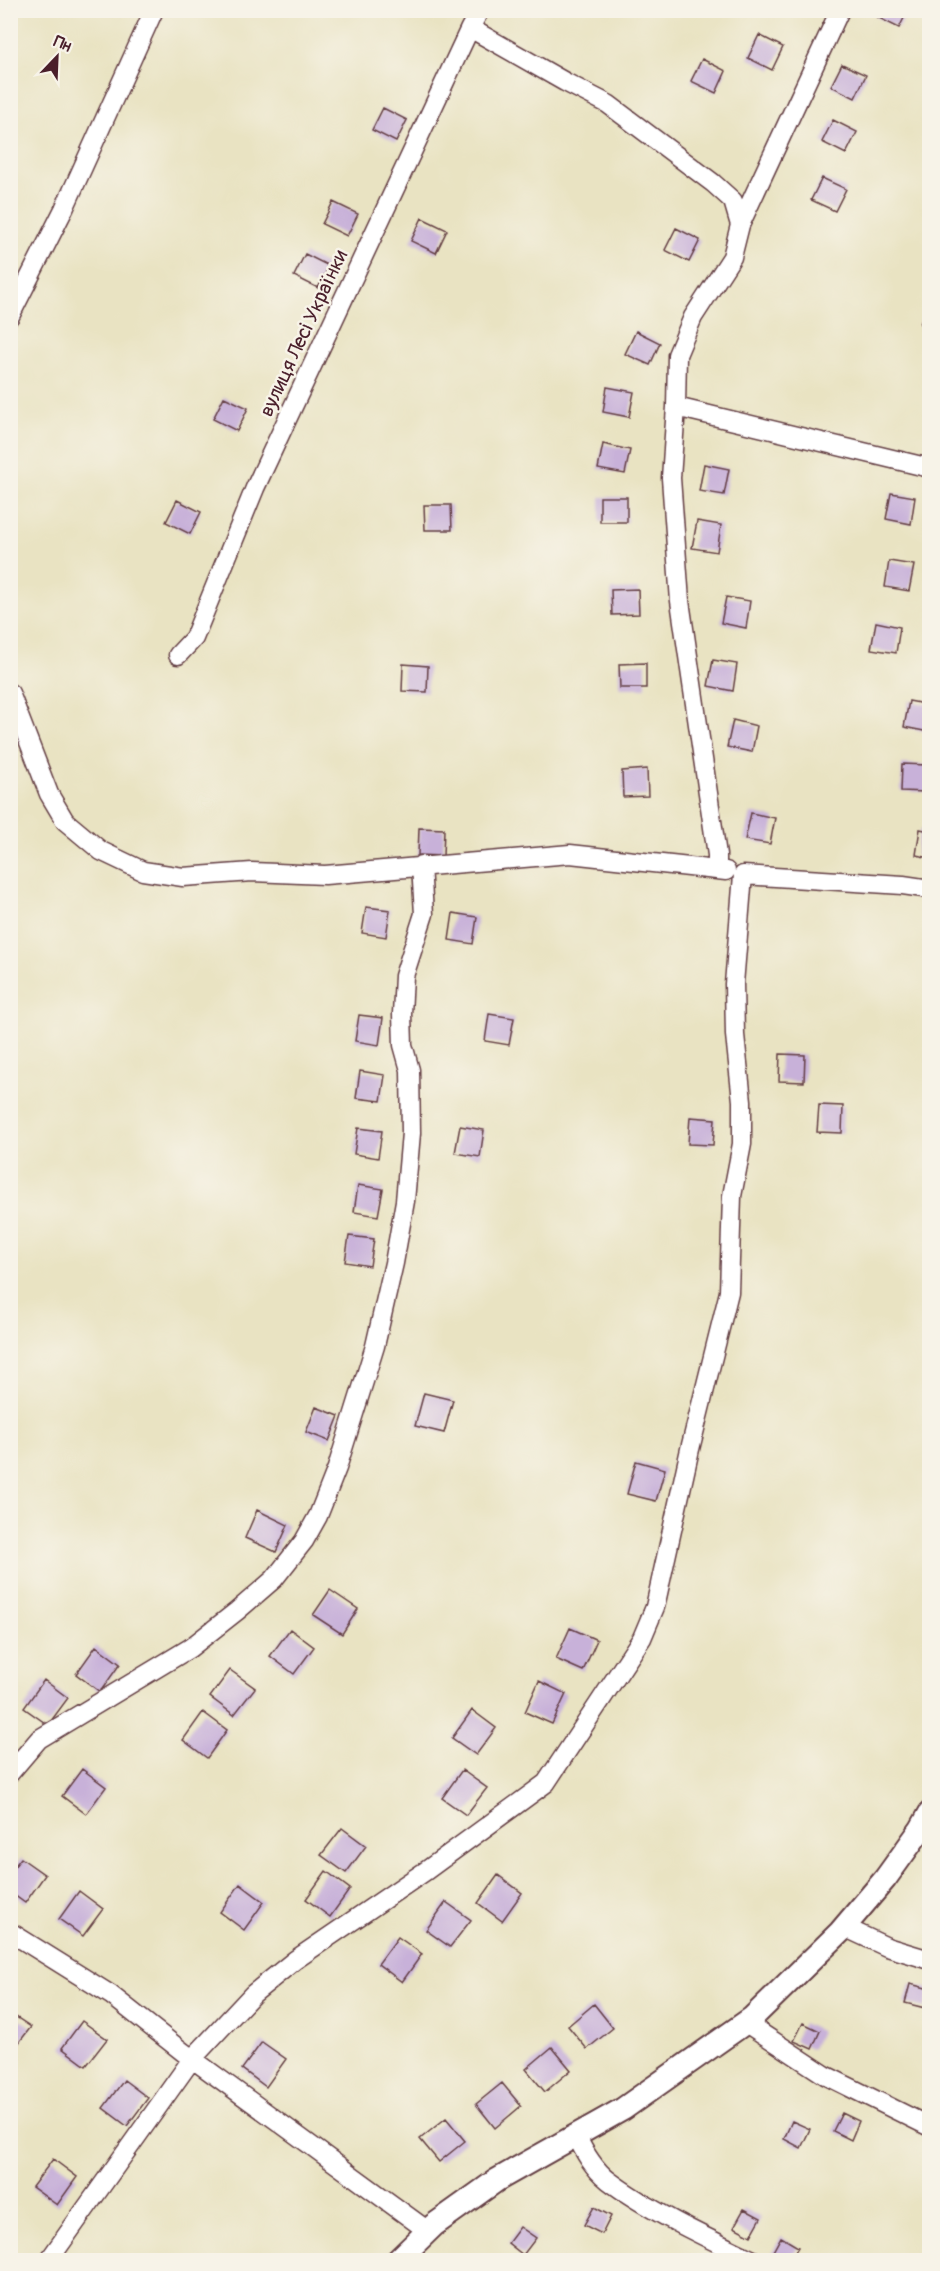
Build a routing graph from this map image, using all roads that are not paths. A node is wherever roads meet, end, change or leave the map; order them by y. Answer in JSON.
{"nodes":[{"id":1,"x":154,"y":10,"type":"edge"},
{"id":2,"x":480,"y":10,"type":"edge"},
{"id":3,"x":840,"y":10,"type":"edge"},
{"id":4,"x":470,"y":28,"type":"junction"},
{"id":5,"x":740,"y":225,"type":"junction"},
{"id":6,"x":10,"y":316,"type":"edge"},
{"id":7,"x":676,"y":407,"type":"junction"},
{"id":8,"x":930,"y":468,"type":"edge"},
{"id":9,"x":178,"y":655,"type":"dead end"},
{"id":10,"x":10,"y":693,"type":"edge"},
{"id":11,"x":421,"y":865,"type":"junction"},
{"id":12,"x":717,"y":868,"type":"junction"},
{"id":13,"x":743,"y":875,"type":"junction"},
{"id":14,"x":930,"y":890,"type":"edge"},
{"id":15,"x":10,"y":1773,"type":"edge"},
{"id":16,"x":930,"y":1813,"type":"edge"},
{"id":17,"x":844,"y":1927,"type":"junction"},
{"id":18,"x":10,"y":1932,"type":"edge"},
{"id":19,"x":930,"y":1960,"type":"edge"},
{"id":20,"x":746,"y":2023,"type":"junction"},
{"id":21,"x":192,"y":2059,"type":"junction"},
{"id":22,"x":930,"y":2127,"type":"edge"},
{"id":23,"x":576,"y":2135,"type":"junction"},
{"id":24,"x":428,"y":2231,"type":"junction"},
{"id":25,"x":49,"y":2260,"type":"edge"},
{"id":26,"x":398,"y":2260,"type":"edge"},
{"id":27,"x":753,"y":2260,"type":"edge"}],
"edges":[{"from":1,"to":6,"type":"street"},
{"from":2,"to":4,"type":"street","name":"вулиця Лесі Українки"},
{"from":3,"to":5,"type":"street"},
{"from":4,"to":5,"type":"street"},
{"from":4,"to":9,"type":"street","name":"вулиця Лесі Українки"},
{"from":5,"to":7,"type":"street"},
{"from":7,"to":8,"type":"street"},
{"from":7,"to":12,"type":"street"},
{"from":10,"to":11,"type":"street"},
{"from":11,"to":12,"type":"street"},
{"from":11,"to":15,"type":"street"},
{"from":12,"to":13,"type":"street"},
{"from":13,"to":14,"type":"street"},
{"from":13,"to":21,"type":"street"},
{"from":16,"to":17,"type":"street"},
{"from":17,"to":19,"type":"street"},
{"from":17,"to":20,"type":"street"},
{"from":18,"to":21,"type":"street"},
{"from":20,"to":22,"type":"street"},
{"from":20,"to":23,"type":"street"},
{"from":21,"to":24,"type":"street"},
{"from":21,"to":25,"type":"street"},
{"from":23,"to":24,"type":"street"},
{"from":23,"to":27,"type":"street"},
{"from":24,"to":26,"type":"street"}]}
